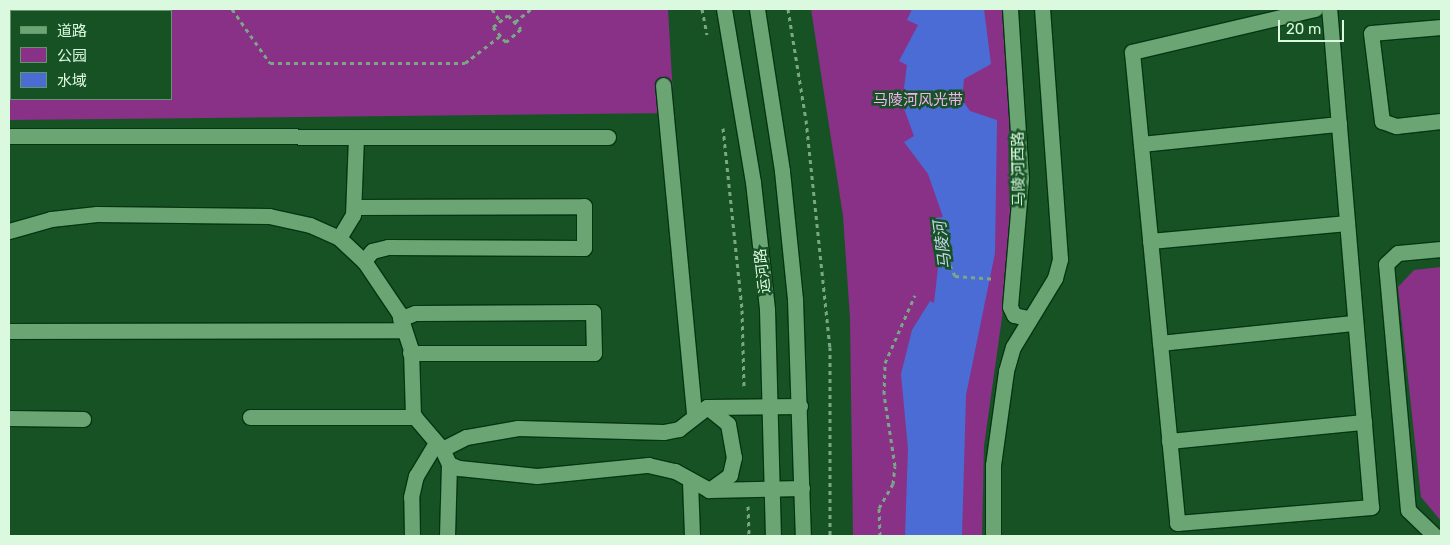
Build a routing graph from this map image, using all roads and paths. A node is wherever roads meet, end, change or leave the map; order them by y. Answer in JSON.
{"nodes":[{"id":1,"x":232,"y":9,"type":"edge"},
{"id":2,"x":492,"y":9,"type":"edge"},
{"id":3,"x":532,"y":9,"type":"edge"},
{"id":4,"x":702,"y":9,"type":"edge"},
{"id":5,"x":724,"y":9,"type":"edge"},
{"id":6,"x":757,"y":9,"type":"edge"},
{"id":7,"x":788,"y":9,"type":"edge"},
{"id":8,"x":1010,"y":9,"type":"edge"},
{"id":9,"x":1042,"y":9,"type":"edge"},
{"id":10,"x":1315,"y":9,"type":"edge"},
{"id":11,"x":1329,"y":9,"type":"edge"},
{"id":12,"x":500,"y":22,"type":"junction"},
{"id":13,"x":515,"y":22,"type":"junction"},
{"id":14,"x":1441,"y":27,"type":"edge"},
{"id":15,"x":500,"y":36,"type":"junction"},
{"id":16,"x":709,"y":46,"type":"dead end"},
{"id":17,"x":663,"y":85,"type":"dead end"},
{"id":18,"x":722,"y":120,"type":"dead end"},
{"id":19,"x":1441,"y":121,"type":"edge"},
{"id":20,"x":1339,"y":124,"type":"junction"},
{"id":21,"x":9,"y":136,"type":"edge"},
{"id":22,"x":356,"y":137,"type":"junction"},
{"id":23,"x":608,"y":137,"type":"dead end"},
{"id":24,"x":1141,"y":144,"type":"junction"},
{"id":25,"x":354,"y":207,"type":"junction"},
{"id":26,"x":1347,"y":223,"type":"junction"},
{"id":27,"x":9,"y":231,"type":"edge"},
{"id":28,"x":339,"y":238,"type":"junction"},
{"id":29,"x":1150,"y":241,"type":"junction"},
{"id":30,"x":1441,"y":248,"type":"edge"},
{"id":31,"x":939,"y":258,"type":"dead end"},
{"id":32,"x":364,"y":261,"type":"junction"},
{"id":33,"x":992,"y":278,"type":"dead end"},
{"id":34,"x":916,"y":295,"type":"dead end"},
{"id":35,"x":1027,"y":318,"type":"junction"},
{"id":36,"x":1356,"y":323,"type":"junction"},
{"id":37,"x":402,"y":324,"type":"junction"},
{"id":38,"x":9,"y":331,"type":"edge"},
{"id":39,"x":1160,"y":343,"type":"junction"},
{"id":40,"x":410,"y":354,"type":"junction"},
{"id":41,"x":745,"y":406,"type":"junction"},
{"id":42,"x":770,"y":406,"type":"junction"},
{"id":43,"x":800,"y":406,"type":"junction"},
{"id":44,"x":700,"y":411,"type":"junction"},
{"id":45,"x":250,"y":417,"type":"dead end"},
{"id":46,"x":415,"y":417,"type":"junction"},
{"id":47,"x":9,"y":418,"type":"edge"},
{"id":48,"x":83,"y":419,"type":"dead end"},
{"id":49,"x":1364,"y":422,"type":"junction"},
{"id":50,"x":1169,"y":441,"type":"junction"},
{"id":51,"x":439,"y":446,"type":"junction"},
{"id":52,"x":449,"y":464,"type":"junction"},
{"id":53,"x":690,"y":480,"type":"junction"},
{"id":54,"x":772,"y":488,"type":"junction"},
{"id":55,"x":802,"y":488,"type":"junction"},
{"id":56,"x":748,"y":489,"type":"junction"},
{"id":57,"x":709,"y":490,"type":"junction"},
{"id":58,"x":412,"y":536,"type":"edge"},
{"id":59,"x":447,"y":536,"type":"edge"},
{"id":60,"x":692,"y":536,"type":"edge"},
{"id":61,"x":749,"y":536,"type":"edge"},
{"id":62,"x":773,"y":536,"type":"edge"},
{"id":63,"x":803,"y":536,"type":"edge"},
{"id":64,"x":830,"y":536,"type":"edge"},
{"id":65,"x":880,"y":536,"type":"edge"},
{"id":66,"x":994,"y":536,"type":"edge"},
{"id":67,"x":1435,"y":536,"type":"edge"}],
"edges":[{"from":1,"to":15,"type":"path"},
{"from":2,"to":12,"type":"path"},
{"from":3,"to":13,"type":"path"},
{"from":4,"to":16,"type":"path"},
{"from":5,"to":42,"type":"street","name":"运河路"},
{"from":6,"to":43,"type":"street","name":"运河路"},
{"from":7,"to":64,"type":"path"},
{"from":8,"to":35,"type":"street","name":"马陵河西路"},
{"from":9,"to":35,"type":"street"},
{"from":10,"to":24,"type":"street"},
{"from":11,"to":20,"type":"street"},
{"from":12,"to":13,"type":"path"},
{"from":12,"to":15,"type":"path"},
{"from":13,"to":15,"type":"path"},
{"from":14,"to":19,"type":"street"},
{"from":17,"to":44,"type":"street"},
{"from":18,"to":41,"type":"path"},
{"from":20,"to":24,"type":"street"},
{"from":20,"to":26,"type":"street"},
{"from":21,"to":22,"type":"street"},
{"from":22,"to":23,"type":"street"},
{"from":22,"to":25,"type":"street"},
{"from":24,"to":29,"type":"street"},
{"from":25,"to":28,"type":"street"},
{"from":25,"to":32,"type":"street"},
{"from":26,"to":29,"type":"street"},
{"from":26,"to":36,"type":"street"},
{"from":27,"to":28,"type":"street"},
{"from":28,"to":32,"type":"street"},
{"from":29,"to":39,"type":"street"},
{"from":30,"to":67,"type":"street"},
{"from":31,"to":33,"type":"path"},
{"from":32,"to":37,"type":"street"},
{"from":34,"to":65,"type":"path"},
{"from":35,"to":66,"type":"street"},
{"from":36,"to":39,"type":"street"},
{"from":36,"to":49,"type":"street"},
{"from":37,"to":38,"type":"street"},
{"from":37,"to":40,"type":"street"},
{"from":37,"to":40,"type":"street"},
{"from":39,"to":50,"type":"street"},
{"from":40,"to":46,"type":"street"},
{"from":41,"to":42,"type":"street"},
{"from":41,"to":44,"type":"street"},
{"from":42,"to":43,"type":"street"},
{"from":42,"to":54,"type":"street","name":"运河路"},
{"from":43,"to":55,"type":"street","name":"运河路"},
{"from":44,"to":51,"type":"street"},
{"from":44,"to":57,"type":"street"},
{"from":45,"to":46,"type":"street"},
{"from":46,"to":51,"type":"street"},
{"from":47,"to":48,"type":"street"},
{"from":49,"to":50,"type":"street"},
{"from":49,"to":50,"type":"street"},
{"from":51,"to":52,"type":"street"},
{"from":51,"to":58,"type":"street"},
{"from":52,"to":53,"type":"street"},
{"from":52,"to":59,"type":"street"},
{"from":53,"to":57,"type":"street"},
{"from":53,"to":60,"type":"street"},
{"from":54,"to":55,"type":"street"},
{"from":54,"to":56,"type":"street"},
{"from":54,"to":62,"type":"street","name":"运河路"},
{"from":55,"to":63,"type":"street","name":"运河路"},
{"from":56,"to":57,"type":"street"},
{"from":56,"to":61,"type":"path"}]}
